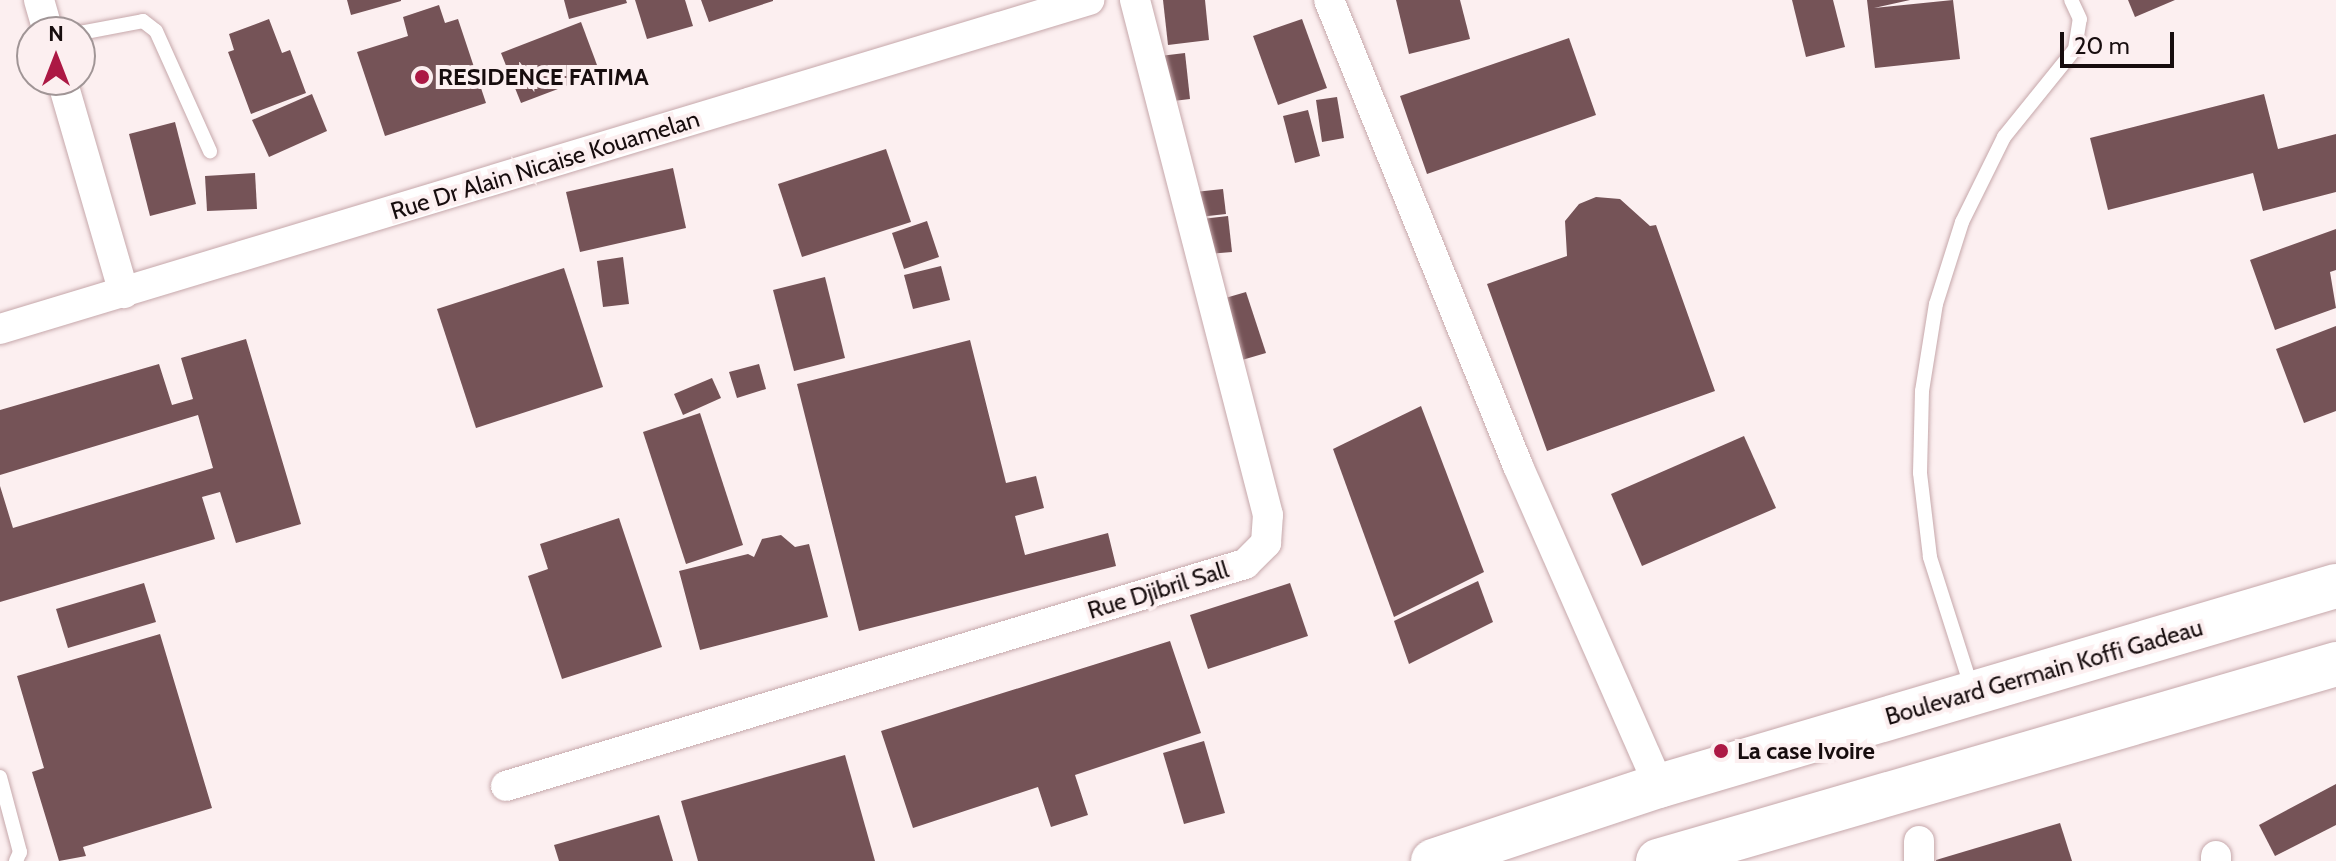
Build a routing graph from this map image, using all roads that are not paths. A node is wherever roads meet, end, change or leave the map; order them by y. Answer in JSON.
{"nodes":[{"id":1,"x":1089,"y":0,"type":"edge"},
{"id":2,"x":1135,"y":0,"type":"edge"},
{"id":3,"x":1329,"y":0,"type":"edge"},
{"id":4,"x":2071,"y":0,"type":"edge"},
{"id":5,"x":96,"y":30,"type":"edge"},
{"id":6,"x":67,"y":96,"type":"edge"},
{"id":7,"x":210,"y":151,"type":"dead end"},
{"id":8,"x":124,"y":293,"type":"junction"},
{"id":9,"x":0,"y":329,"type":"edge"},
{"id":10,"x":2336,"y":586,"type":"edge"},
{"id":11,"x":2336,"y":664,"type":"edge"},
{"id":12,"x":1974,"y":693,"type":"junction"},
{"id":13,"x":0,"y":777,"type":"edge"},
{"id":14,"x":506,"y":786,"type":"dead end"},
{"id":15,"x":1659,"y":786,"type":"junction"},
{"id":16,"x":16,"y":861,"type":"edge"},
{"id":17,"x":1433,"y":861,"type":"edge"},
{"id":18,"x":1658,"y":861,"type":"edge"}],
"edges":[{"from":1,"to":8,"type":"street","name":"Rue Dr Alain Nicaise Kouamelan"},
{"from":2,"to":14,"type":"street","name":"Rue Djibril Sall"},
{"from":3,"to":15,"type":"street"},
{"from":4,"to":12,"type":"lane"},
{"from":5,"to":7,"type":"lane"},
{"from":6,"to":8,"type":"street"},
{"from":8,"to":9,"type":"street","name":"Rue Dr Alain Nicaise Kouamelan"},
{"from":10,"to":12,"type":"main road","name":"Boulevard Germain Koffi Gadeau"},
{"from":11,"to":18,"type":"main road"},
{"from":12,"to":15,"type":"main road","name":"Boulevard Germain Koffi Gadeau"},
{"from":13,"to":16,"type":"lane"},
{"from":15,"to":17,"type":"main road","name":"Boulevard Germain Koffi Gadeau"}]}
